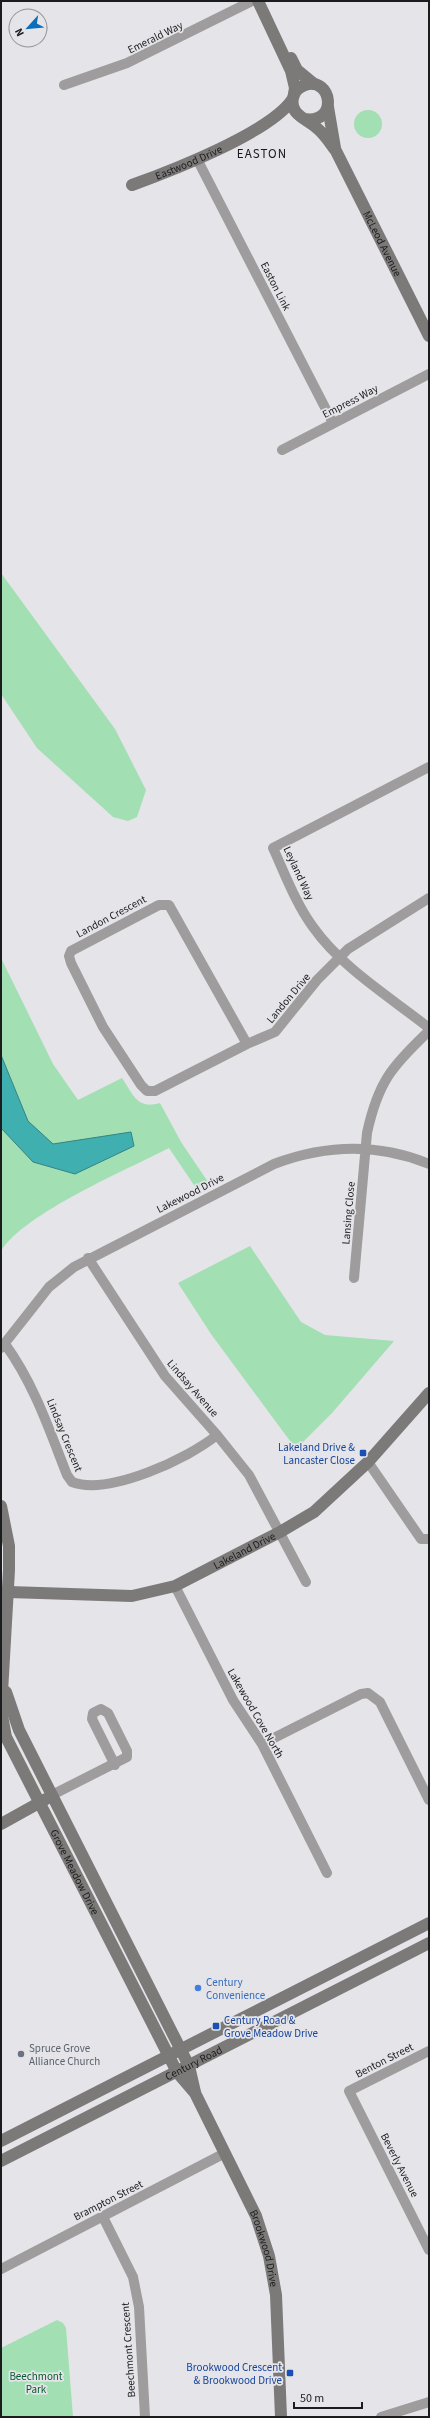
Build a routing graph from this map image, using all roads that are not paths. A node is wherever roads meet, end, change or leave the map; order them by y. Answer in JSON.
{"nodes":[{"id":1,"x":252,"y":1,"type":"edge"},
{"id":2,"x":258,"y":1,"type":"edge"},
{"id":3,"x":280,"y":45,"type":"junction"},
{"id":4,"x":314,"y":84,"type":"junction"},
{"id":5,"x":64,"y":85,"type":"dead end"},
{"id":6,"x":293,"y":97,"type":"junction"},
{"id":7,"x":328,"y":107,"type":"junction"},
{"id":8,"x":304,"y":119,"type":"junction"},
{"id":9,"x":266,"y":124,"type":"junction"},
{"id":10,"x":336,"y":151,"type":"junction"},
{"id":11,"x":197,"y":159,"type":"junction"},
{"id":12,"x":132,"y":185,"type":"dead end"},
{"id":13,"x":429,"y":336,"type":"edge"},
{"id":14,"x":429,"y":374,"type":"edge"},
{"id":15,"x":333,"y":423,"type":"junction"},
{"id":16,"x":282,"y":450,"type":"dead end"},
{"id":17,"x":429,"y":767,"type":"edge"},
{"id":18,"x":429,"y":898,"type":"edge"},
{"id":19,"x":340,"y":957,"type":"junction"},
{"id":20,"x":429,"y":1030,"type":"edge"},
{"id":21,"x":247,"y":1044,"type":"junction"},
{"id":22,"x":151,"y":1091,"type":"joint"},
{"id":23,"x":365,"y":1149,"type":"junction"},
{"id":24,"x":429,"y":1164,"type":"edge"},
{"id":25,"x":88,"y":1258,"type":"junction"},
{"id":26,"x":354,"y":1278,"type":"dead end"},
{"id":27,"x":3,"y":1346,"type":"edge"},
{"id":28,"x":429,"y":1393,"type":"edge"},
{"id":29,"x":217,"y":1435,"type":"junction"},
{"id":30,"x":368,"y":1462,"type":"junction"},
{"id":31,"x":1,"y":1507,"type":"edge"},
{"id":32,"x":280,"y":1532,"type":"junction"},
{"id":33,"x":429,"y":1539,"type":"edge"},
{"id":34,"x":306,"y":1582,"type":"dead end"},
{"id":35,"x":175,"y":1586,"type":"junction"},
{"id":36,"x":9,"y":1592,"type":"junction"},
{"id":37,"x":4,"y":1683,"type":"junction"},
{"id":38,"x":262,"y":1744,"type":"junction"},
{"id":39,"x":115,"y":1765,"type":"junction"},
{"id":40,"x":52,"y":1795,"type":"junction"},
{"id":41,"x":429,"y":1800,"type":"edge"},
{"id":42,"x":39,"y":1803,"type":"junction"},
{"id":43,"x":1,"y":1824,"type":"edge"},
{"id":44,"x":327,"y":1873,"type":"dead end"},
{"id":45,"x":429,"y":1924,"type":"edge"},
{"id":46,"x":429,"y":1943,"type":"edge"},
{"id":47,"x":181,"y":2050,"type":"junction"},
{"id":48,"x":429,"y":2051,"type":"edge"},
{"id":49,"x":168,"y":2056,"type":"junction"},
{"id":50,"x":189,"y":2066,"type":"junction"},
{"id":51,"x":177,"y":2072,"type":"junction"},
{"id":52,"x":349,"y":2091,"type":"joint"},
{"id":53,"x":195,"y":2093,"type":"junction"},
{"id":54,"x":1,"y":2141,"type":"edge"},
{"id":55,"x":225,"y":2153,"type":"junction"},
{"id":56,"x":1,"y":2161,"type":"edge"},
{"id":57,"x":103,"y":2217,"type":"junction"},
{"id":58,"x":429,"y":2250,"type":"edge"},
{"id":59,"x":1,"y":2268,"type":"edge"},
{"id":60,"x":429,"y":2402,"type":"edge"},
{"id":61,"x":393,"y":2416,"type":"edge"},
{"id":62,"x":144,"y":2417,"type":"edge"},
{"id":63,"x":281,"y":2417,"type":"edge"},
{"id":64,"x":381,"y":2417,"type":"edge"}],
"edges":[{"from":1,"to":5,"type":"street","name":"Emerald Way"},
{"from":2,"to":3,"type":"street","name":"McLeod Avenue"},
{"from":3,"to":4,"type":"street","name":"McLeod Avenue"},
{"from":3,"to":6,"type":"street","name":"McLeod Avenue"},
{"from":4,"to":6,"type":"street"},
{"from":4,"to":7,"type":"street","name":"McLeod Avenue"},
{"from":6,"to":8,"type":"street","name":"McLeod Avenue"},
{"from":6,"to":9,"type":"street","name":"Eastwood Drive"},
{"from":7,"to":8,"type":"street"},
{"from":7,"to":10,"type":"street","name":"McLeod Avenue"},
{"from":8,"to":9,"type":"street","name":"Eastwood Drive"},
{"from":8,"to":10,"type":"street","name":"McLeod Avenue"},
{"from":9,"to":11,"type":"street","name":"Eastwood Drive"},
{"from":10,"to":13,"type":"street","name":"McLeod Avenue"},
{"from":11,"to":12,"type":"street","name":"Eastwood Drive"},
{"from":11,"to":15,"type":"street","name":"Easton Link"},
{"from":14,"to":15,"type":"street","name":"Empress Way"},
{"from":15,"to":16,"type":"street","name":"Empress Way"},
{"from":17,"to":19,"type":"street","name":"Leyland Way"},
{"from":18,"to":19,"type":"street","name":"Landon Drive"},
{"from":19,"to":20,"type":"street","name":"Leyland Way"},
{"from":19,"to":21,"type":"street","name":"Landon Drive"},
{"from":20,"to":23,"type":"street","name":"Lansing Close"},
{"from":21,"to":22,"type":"street","name":"Landon Drive"},
{"from":21,"to":22,"type":"street","name":"Landon Crescent"},
{"from":23,"to":24,"type":"street","name":"Lakewood Drive"},
{"from":23,"to":25,"type":"street","name":"Lakewood Drive"},
{"from":23,"to":26,"type":"street","name":"Lansing Close"},
{"from":25,"to":27,"type":"street","name":"Lakewood Drive"},
{"from":25,"to":29,"type":"street","name":"Lindsay Avenue"},
{"from":27,"to":29,"type":"street","name":"Lindsay Crescent"},
{"from":28,"to":30,"type":"street","name":"Lakeland Drive"},
{"from":29,"to":32,"type":"street","name":"Lindsay Avenue"},
{"from":30,"to":32,"type":"street","name":"Lakeland Drive"},
{"from":30,"to":33,"type":"street"},
{"from":31,"to":36,"type":"street","name":"Grove Meadow Drive"},
{"from":32,"to":34,"type":"street","name":"Lindsay Avenue"},
{"from":32,"to":35,"type":"street","name":"Lakeland Drive"},
{"from":35,"to":36,"type":"street","name":"Lakeland Drive"},
{"from":35,"to":38,"type":"street","name":"Lakewood Cove North"},
{"from":36,"to":37,"type":"street","name":"Grove Meadow Drive"},
{"from":37,"to":40,"type":"street","name":"Grove Meadow Drive"},
{"from":37,"to":42,"type":"street","name":"Grove Meadow Drive"},
{"from":38,"to":41,"type":"street"},
{"from":38,"to":44,"type":"street","name":"Lakewood Cove North"},
{"from":39,"to":39,"type":"street"},
{"from":39,"to":40,"type":"street"},
{"from":40,"to":42,"type":"street"},
{"from":40,"to":47,"type":"street","name":"Grove Meadow Drive"},
{"from":42,"to":43,"type":"street"},
{"from":42,"to":49,"type":"street","name":"Grove Meadow Drive"},
{"from":45,"to":47,"type":"street","name":"Century Road"},
{"from":46,"to":50,"type":"street","name":"Century Road"},
{"from":47,"to":49,"type":"street","name":"Century Road"},
{"from":47,"to":50,"type":"street","name":"Grove Meadow Drive"},
{"from":48,"to":52,"type":"street","name":"Benton Street"},
{"from":49,"to":51,"type":"street","name":"Grove Meadow Drive"},
{"from":49,"to":54,"type":"street","name":"Century Road"},
{"from":50,"to":51,"type":"street","name":"Century Road"},
{"from":50,"to":53,"type":"street","name":"Brookwood Drive"},
{"from":51,"to":53,"type":"street","name":"Brookwood Drive"},
{"from":51,"to":56,"type":"street","name":"Century Road"},
{"from":52,"to":58,"type":"street","name":"Beverly Avenue"},
{"from":53,"to":55,"type":"street","name":"Brookwood Drive"},
{"from":55,"to":57,"type":"street","name":"Brampton Street"},
{"from":55,"to":63,"type":"street","name":"Brookwood Drive"},
{"from":57,"to":59,"type":"street","name":"Brampton Street"},
{"from":57,"to":62,"type":"street","name":"Beechmont Crescent"},
{"from":60,"to":61,"type":"street"},
{"from":61,"to":64,"type":"street"}]}
